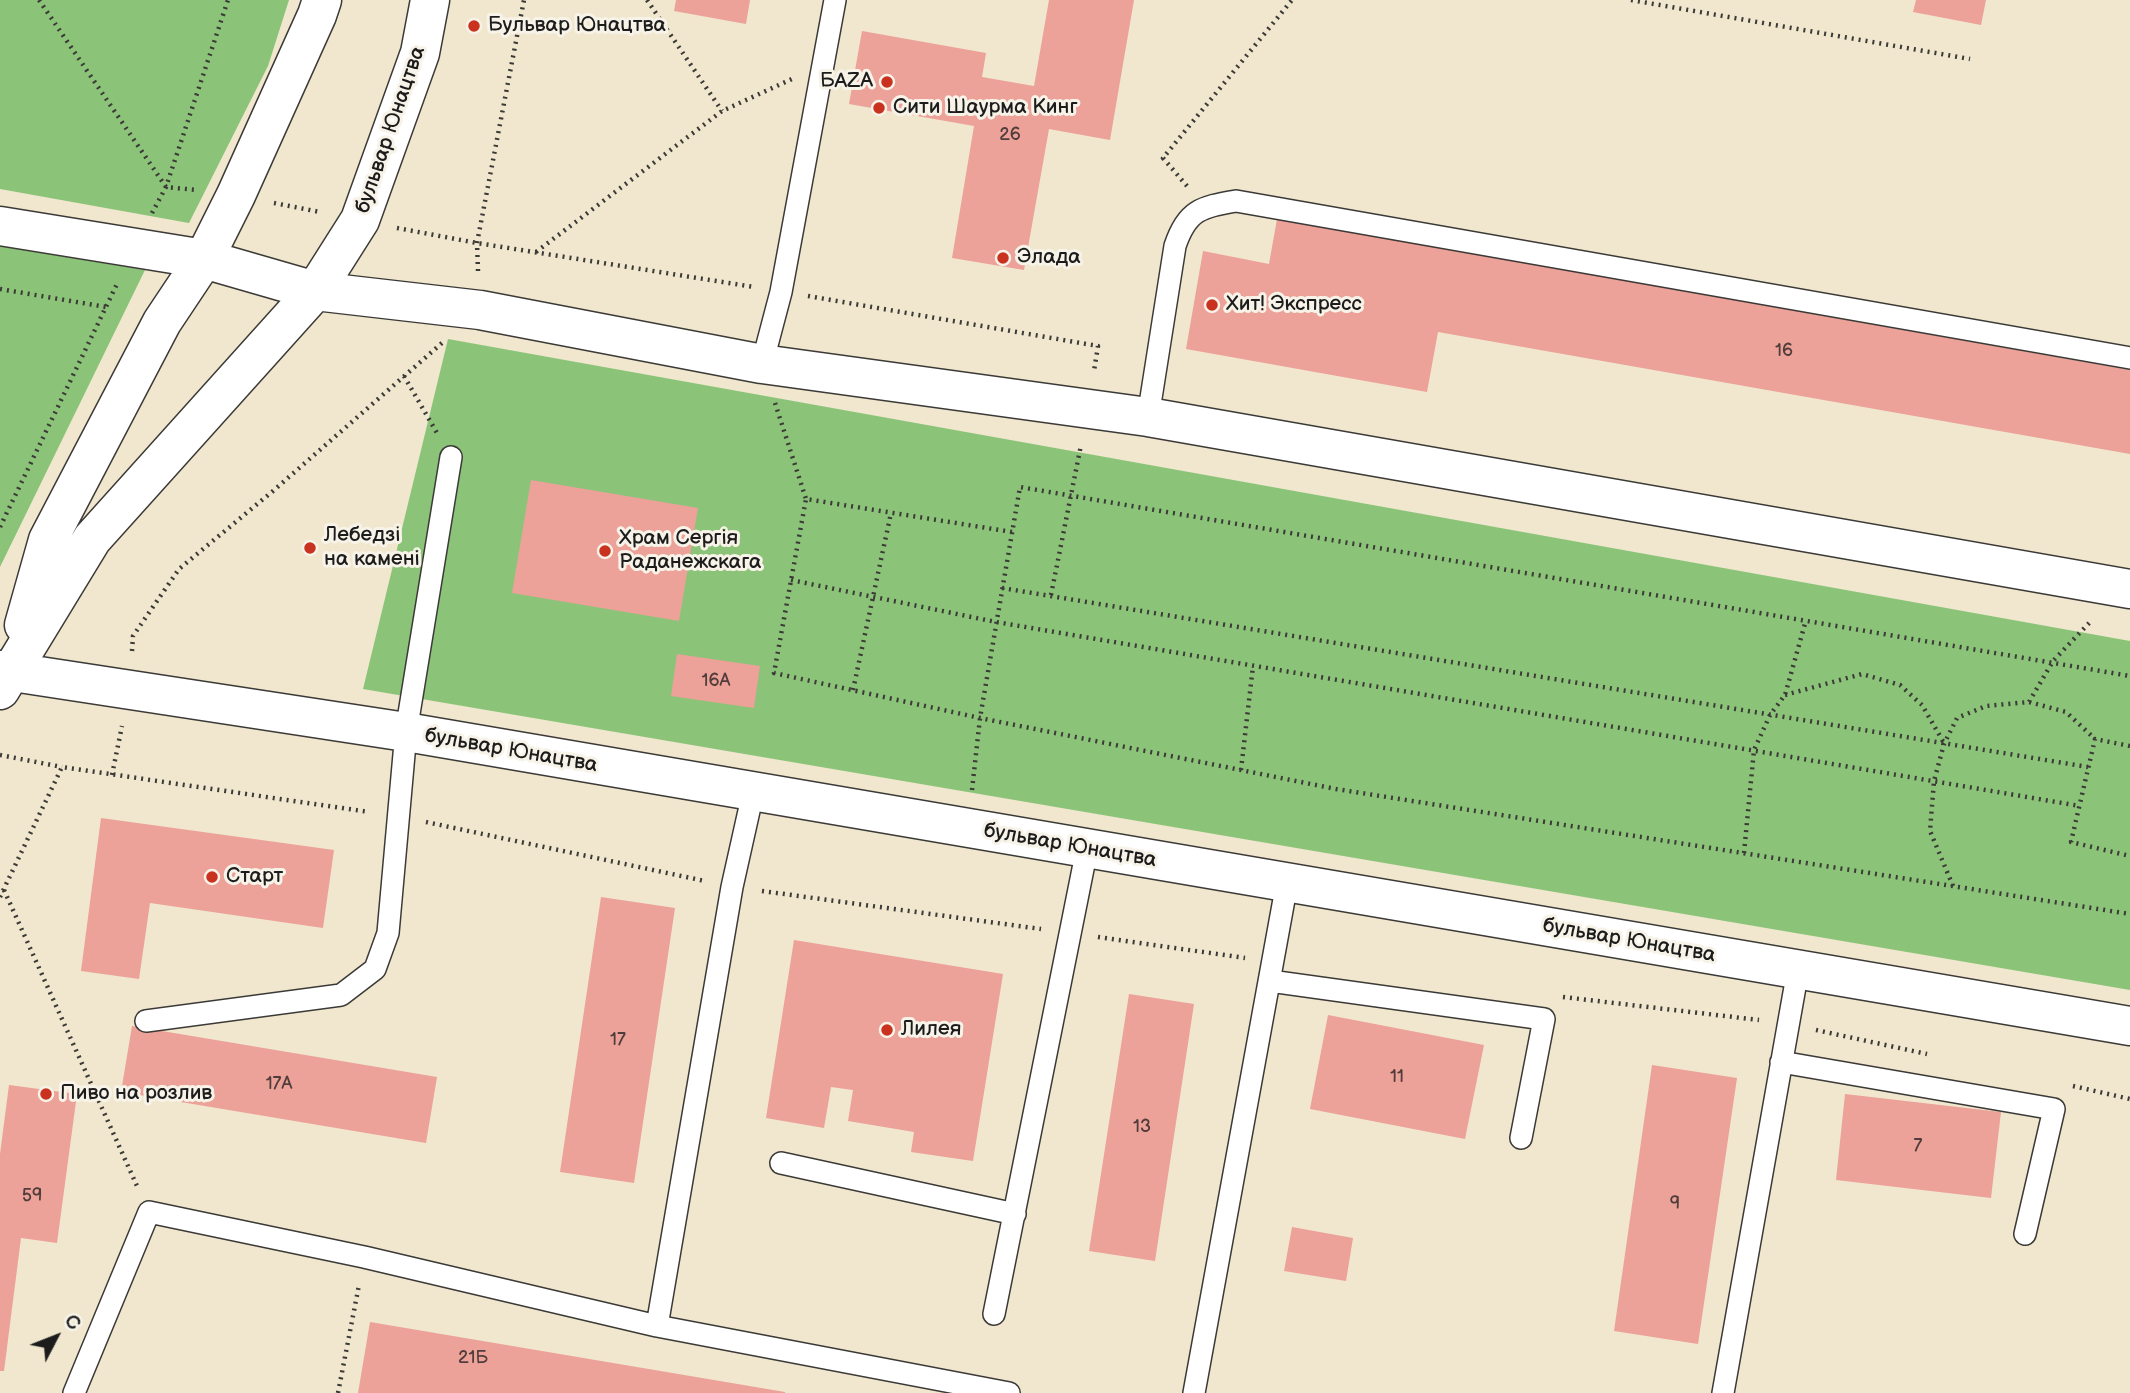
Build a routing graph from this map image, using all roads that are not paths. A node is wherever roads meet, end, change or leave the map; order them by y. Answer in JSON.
{"nodes":[{"id":1,"x":321,"y":0,"type":"edge"},
{"id":2,"x":430,"y":0,"type":"edge"},
{"id":3,"x":835,"y":0,"type":"edge"},
{"id":4,"x":0,"y":226,"type":"edge"},
{"id":5,"x":204,"y":259,"type":"junction"},
{"id":6,"x":315,"y":291,"type":"junction"},
{"id":7,"x":2130,"y":358,"type":"edge"},
{"id":8,"x":762,"y":363,"type":"junction"},
{"id":9,"x":1147,"y":417,"type":"junction"},
{"id":10,"x":451,"y":457,"type":"road end"},
{"id":11,"x":2127,"y":588,"type":"edge"},
{"id":12,"x":3,"y":677,"type":"edge"},
{"id":13,"x":406,"y":732,"type":"junction"},
{"id":14,"x":753,"y":793,"type":"junction"},
{"id":15,"x":1087,"y":849,"type":"junction"},
{"id":16,"x":1287,"y":883,"type":"junction"},
{"id":17,"x":1798,"y":970,"type":"junction"},
{"id":18,"x":1272,"y":971,"type":"junction"},
{"id":19,"x":146,"y":1021,"type":"dead end"},
{"id":20,"x":2130,"y":1026,"type":"edge"},
{"id":21,"x":1781,"y":1062,"type":"junction"},
{"id":22,"x":1521,"y":1138,"type":"dead end"},
{"id":23,"x":781,"y":1163,"type":"dead end"},
{"id":24,"x":1015,"y":1214,"type":"junction"},
{"id":25,"x":2025,"y":1234,"type":"dead end"},
{"id":26,"x":995,"y":1314,"type":"dead end"},
{"id":27,"x":657,"y":1326,"type":"junction"},
{"id":28,"x":74,"y":1393,"type":"edge"},
{"id":29,"x":1009,"y":1393,"type":"edge"},
{"id":30,"x":1194,"y":1393,"type":"edge"},
{"id":31,"x":1723,"y":1393,"type":"edge"}],
"edges":[{"from":1,"to":5,"type":"street"},
{"from":2,"to":6,"type":"street","name":"бульвар Юнацтва"},
{"from":3,"to":8,"type":"lane"},
{"from":4,"to":5,"type":"street"},
{"from":5,"to":6,"type":"street"},
{"from":5,"to":12,"type":"street"},
{"from":6,"to":8,"type":"street"},
{"from":6,"to":12,"type":"street","name":"бульвар Юнацтва"},
{"from":7,"to":9,"type":"lane"},
{"from":8,"to":9,"type":"street"},
{"from":9,"to":11,"type":"street"},
{"from":10,"to":13,"type":"lane"},
{"from":12,"to":13,"type":"street","name":"бульвар Юнацтва"},
{"from":13,"to":14,"type":"street","name":"бульвар Юнацтва"},
{"from":13,"to":19,"type":"lane"},
{"from":14,"to":15,"type":"street","name":"бульвар Юнацтва"},
{"from":14,"to":27,"type":"lane"},
{"from":15,"to":16,"type":"street","name":"бульвар Юнацтва"},
{"from":15,"to":24,"type":"lane"},
{"from":16,"to":17,"type":"street","name":"бульвар Юнацтва"},
{"from":16,"to":18,"type":"lane"},
{"from":17,"to":20,"type":"street","name":"бульвар Юнацтва"},
{"from":17,"to":21,"type":"lane"},
{"from":18,"to":22,"type":"lane"},
{"from":18,"to":30,"type":"lane"},
{"from":21,"to":25,"type":"lane"},
{"from":21,"to":31,"type":"lane"},
{"from":23,"to":24,"type":"lane"},
{"from":24,"to":26,"type":"lane"},
{"from":27,"to":28,"type":"lane"},
{"from":27,"to":29,"type":"lane"}]}
